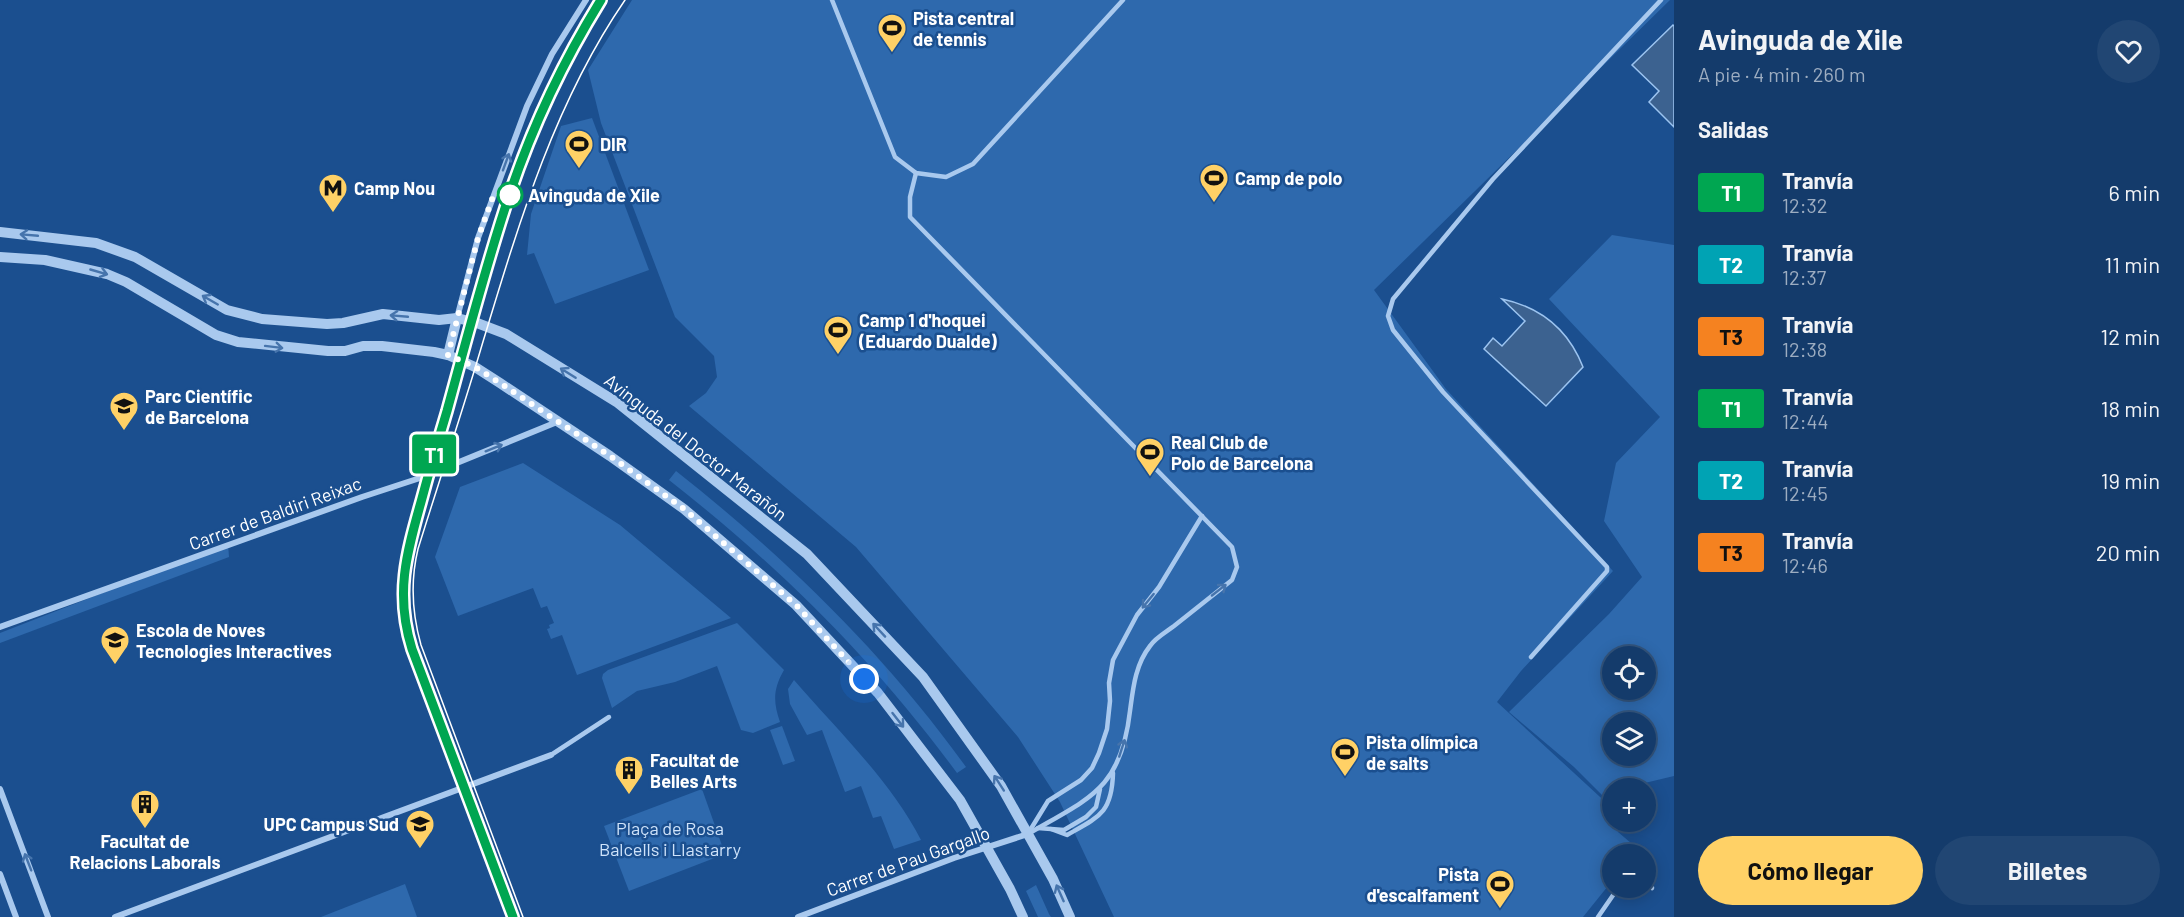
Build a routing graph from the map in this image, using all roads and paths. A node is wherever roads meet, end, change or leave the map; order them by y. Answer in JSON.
{"nodes":[{"id":1,"x":586,"y":0,"type":"edge"},
{"id":2,"x":832,"y":0,"type":"edge"},
{"id":3,"x":1123,"y":0,"type":"edge"},
{"id":4,"x":1661,"y":0,"type":"edge"},
{"id":5,"x":916,"y":173,"type":"junction"},
{"id":6,"x":0,"y":232,"type":"edge"},
{"id":7,"x":0,"y":257,"type":"edge"},
{"id":8,"x":458,"y":318,"type":"junction"},
{"id":9,"x":448,"y":355,"type":"junction"},
{"id":10,"x":557,"y":422,"type":"junction"},
{"id":11,"x":1202,"y":516,"type":"junction"},
{"id":12,"x":0,"y":627,"type":"edge"},
{"id":13,"x":1531,"y":657,"type":"dead end"},
{"id":14,"x":609,"y":717,"type":"dead end"},
{"id":15,"x":551,"y":755,"type":"joint"},
{"id":16,"x":1113,"y":773,"type":"junction"},
{"id":17,"x":0,"y":789,"type":"edge"},
{"id":18,"x":1100,"y":789,"type":"junction"},
{"id":19,"x":1051,"y":829,"type":"junction"},
{"id":20,"x":1033,"y":831,"type":"junction"},
{"id":21,"x":987,"y":847,"type":"junction"},
{"id":22,"x":0,"y":874,"type":"edge"},
{"id":23,"x":1611,"y":898,"type":"edge"},
{"id":24,"x":16,"y":917,"type":"edge"},
{"id":25,"x":48,"y":917,"type":"edge"},
{"id":26,"x":115,"y":917,"type":"edge"},
{"id":27,"x":798,"y":917,"type":"edge"},
{"id":28,"x":1023,"y":917,"type":"edge"},
{"id":29,"x":1070,"y":917,"type":"edge"},
{"id":30,"x":1598,"y":917,"type":"edge"}],
"edges":[{"from":8,"to":1,"type":"street","one_way":true},
{"from":2,"to":5,"type":"lane"},
{"from":3,"to":5,"type":"lane"},
{"from":4,"to":13,"type":"lane"},
{"from":5,"to":11,"type":"lane"},
{"from":8,"to":6,"type":"street","name":"Avinguda del Doctor Marañón","one_way":true},
{"from":7,"to":9,"type":"street","one_way":true},
{"from":8,"to":9,"type":"street"},
{"from":20,"to":8,"type":"street","name":"Avinguda del Doctor Marañón","one_way":true},
{"from":9,"to":10,"type":"street"},
{"from":12,"to":10,"type":"street","name":"Carrer de Baldiri Reixac","one_way":true},
{"from":10,"to":21,"type":"street","one_way":true},
{"from":16,"to":11,"type":"lane","one_way":true},
{"from":11,"to":20,"type":"lane","one_way":true},
{"from":14,"to":15,"type":"lane"},
{"from":15,"to":26,"type":"street"},
{"from":16,"to":18,"type":"lane"},
{"from":16,"to":19,"type":"lane"},
{"from":25,"to":17,"type":"street","one_way":true},
{"from":18,"to":19,"type":"lane"},
{"from":18,"to":20,"type":"lane"},
{"from":19,"to":20,"type":"lane"},
{"from":20,"to":21,"type":"street","name":"Carrer de Pau Gargallo"},
{"from":29,"to":20,"type":"street","name":"Avinguda del Doctor Marañón","one_way":true},
{"from":21,"to":27,"type":"street","name":"Carrer de Pau Gargallo"},
{"from":21,"to":28,"type":"street"},
{"from":22,"to":24,"type":"street"},
{"from":23,"to":30,"type":"lane"}]}
